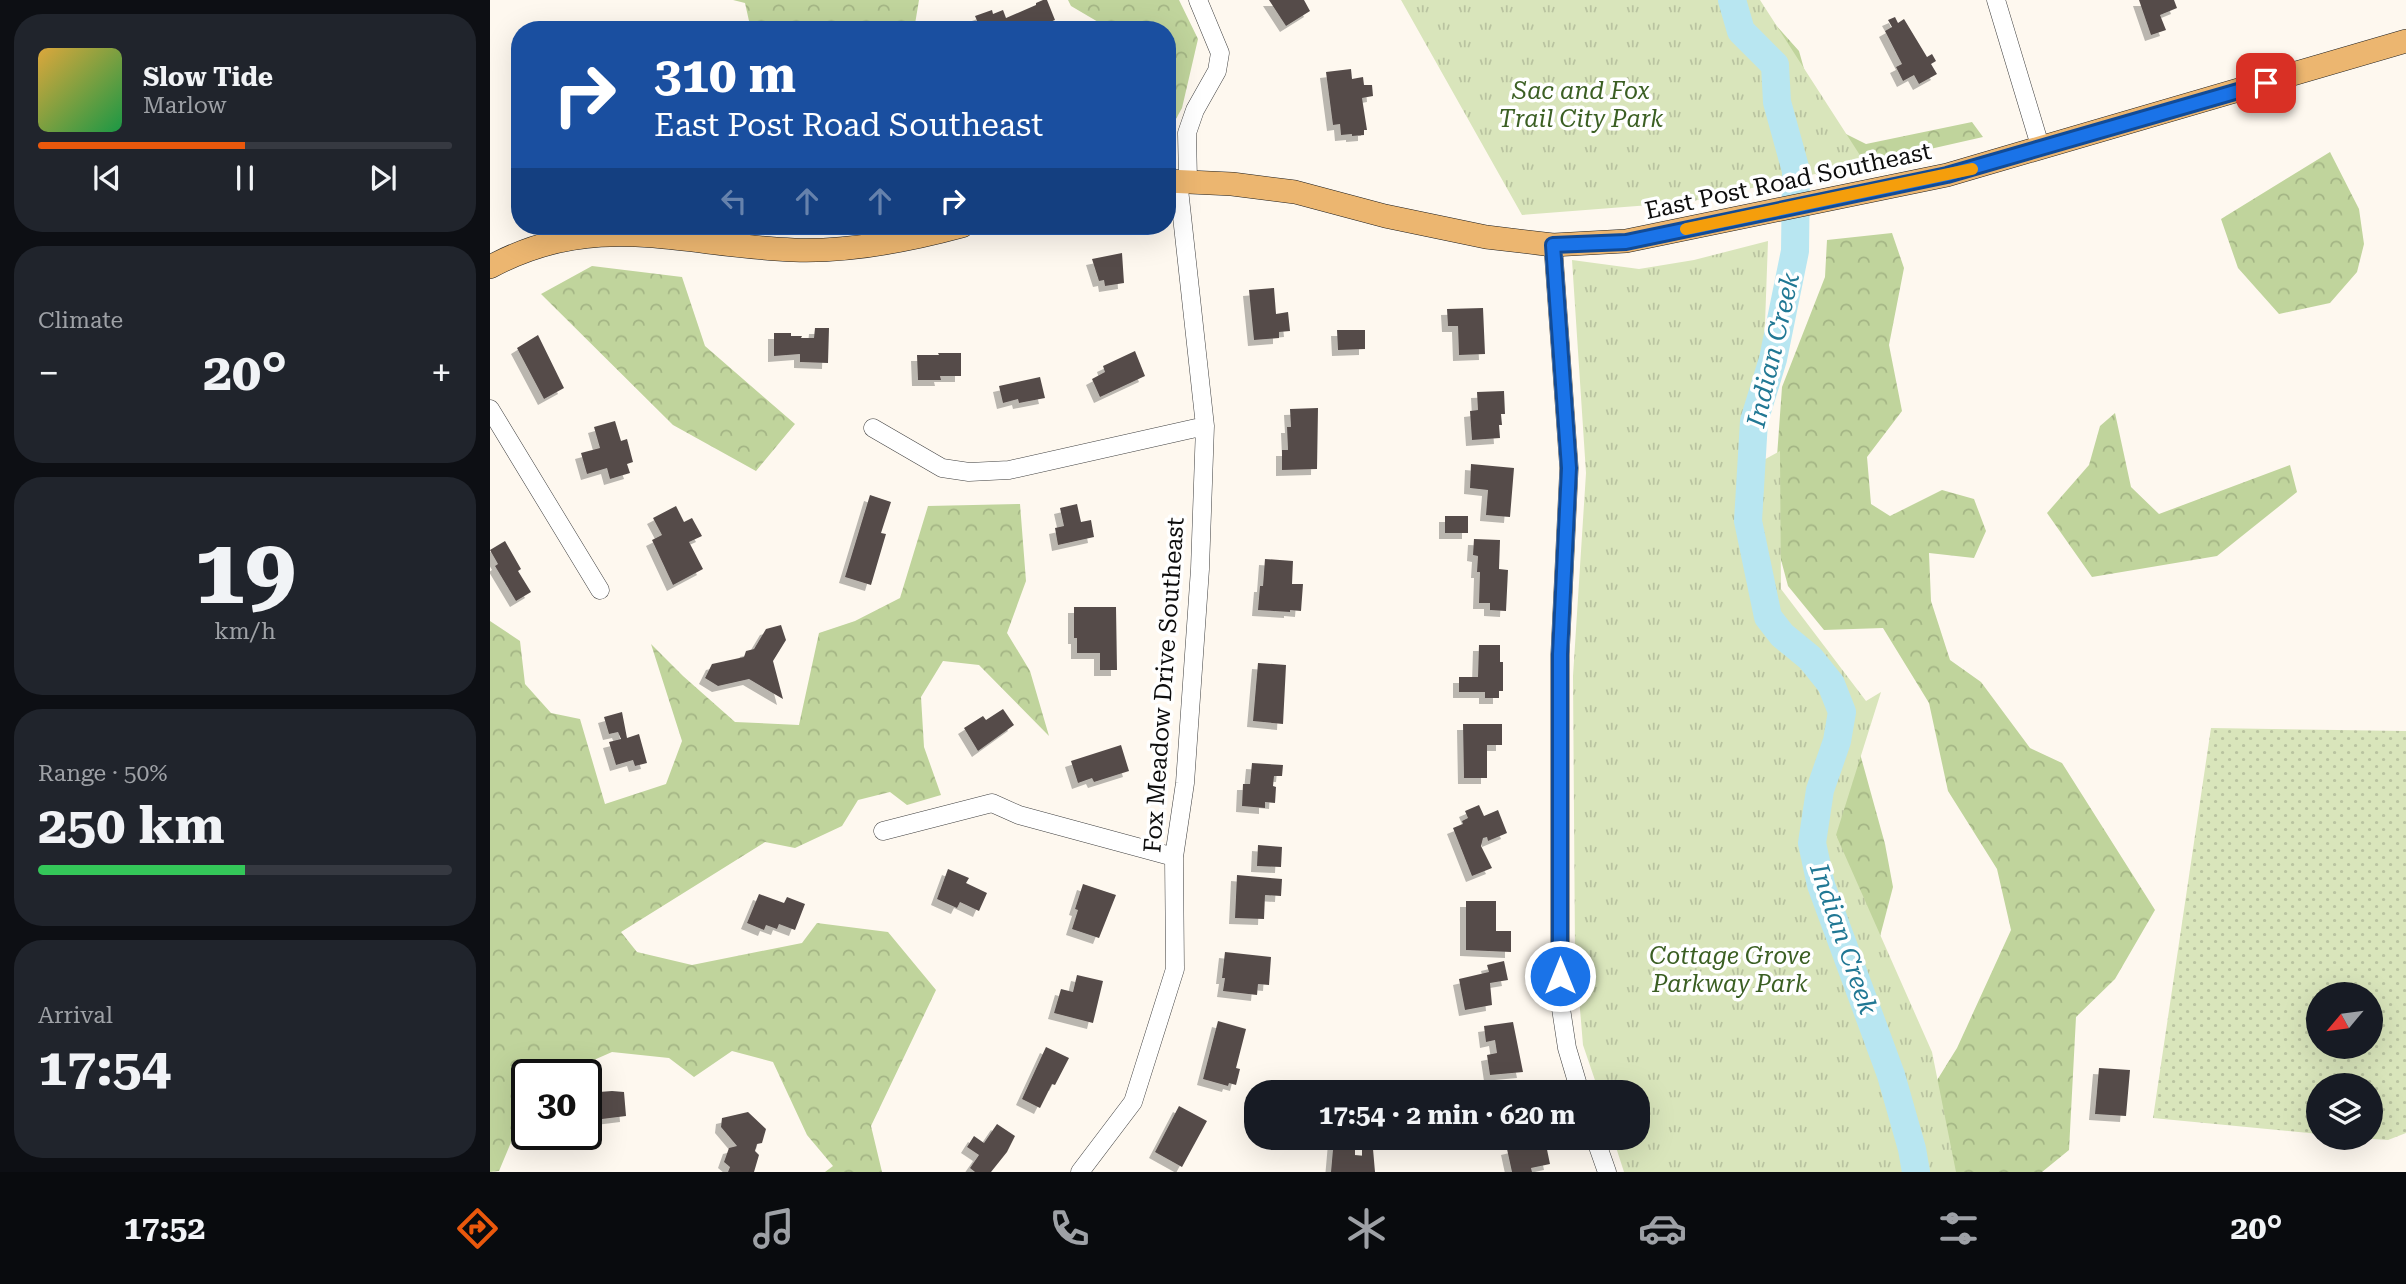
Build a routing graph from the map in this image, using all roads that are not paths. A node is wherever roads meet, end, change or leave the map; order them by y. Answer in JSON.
{"nodes":[{"id":1,"x":1198,"y":0,"type":"edge"},
{"id":2,"x":1996,"y":0,"type":"edge"},
{"id":3,"x":2406,"y":41,"type":"edge"},
{"id":4,"x":2041,"y":149,"type":"junction"},
{"id":5,"x":1178,"y":180,"type":"edge"},
{"id":6,"x":612,"y":235,"type":"edge"},
{"id":7,"x":647,"y":235,"type":"edge"},
{"id":8,"x":924,"y":235,"type":"edge"},
{"id":9,"x":1553,"y":245,"type":"junction"},
{"id":10,"x":490,"y":267,"type":"edge"},
{"id":11,"x":490,"y":409,"type":"edge"},
{"id":12,"x":1205,"y":426,"type":"junction"},
{"id":13,"x":873,"y":428,"type":"dead end"},
{"id":14,"x":600,"y":590,"type":"dead end"},
{"id":15,"x":883,"y":831,"type":"dead end"},
{"id":16,"x":1174,"y":857,"type":"junction"},
{"id":17,"x":1576,"y":1080,"type":"edge"},
{"id":18,"x":1599,"y":1150,"type":"edge"},
{"id":19,"x":1080,"y":1172,"type":"edge"},
{"id":20,"x":1607,"y":1172,"type":"edge"}],
"edges":[{"from":1,"to":5,"type":"street","name":"Fox Meadow Drive Southeast"},
{"from":2,"to":4,"type":"street"},
{"from":3,"to":4,"type":"main road","name":"East Post Road Southeast"},
{"from":4,"to":9,"type":"main road","name":"East Post Road Southeast"},
{"from":5,"to":9,"type":"main road","name":"East Post Road Southeast"},
{"from":5,"to":12,"type":"street","name":"Fox Meadow Drive Southeast"},
{"from":6,"to":10,"type":"main road"},
{"from":7,"to":8,"type":"main road"},
{"from":9,"to":17,"type":"street"},
{"from":11,"to":14,"type":"street"},
{"from":12,"to":13,"type":"street"},
{"from":12,"to":16,"type":"street","name":"Fox Meadow Drive Southeast"},
{"from":15,"to":16,"type":"street"},
{"from":16,"to":19,"type":"street","name":"Fox Meadow Drive Southeast"},
{"from":18,"to":20,"type":"street"}]}
